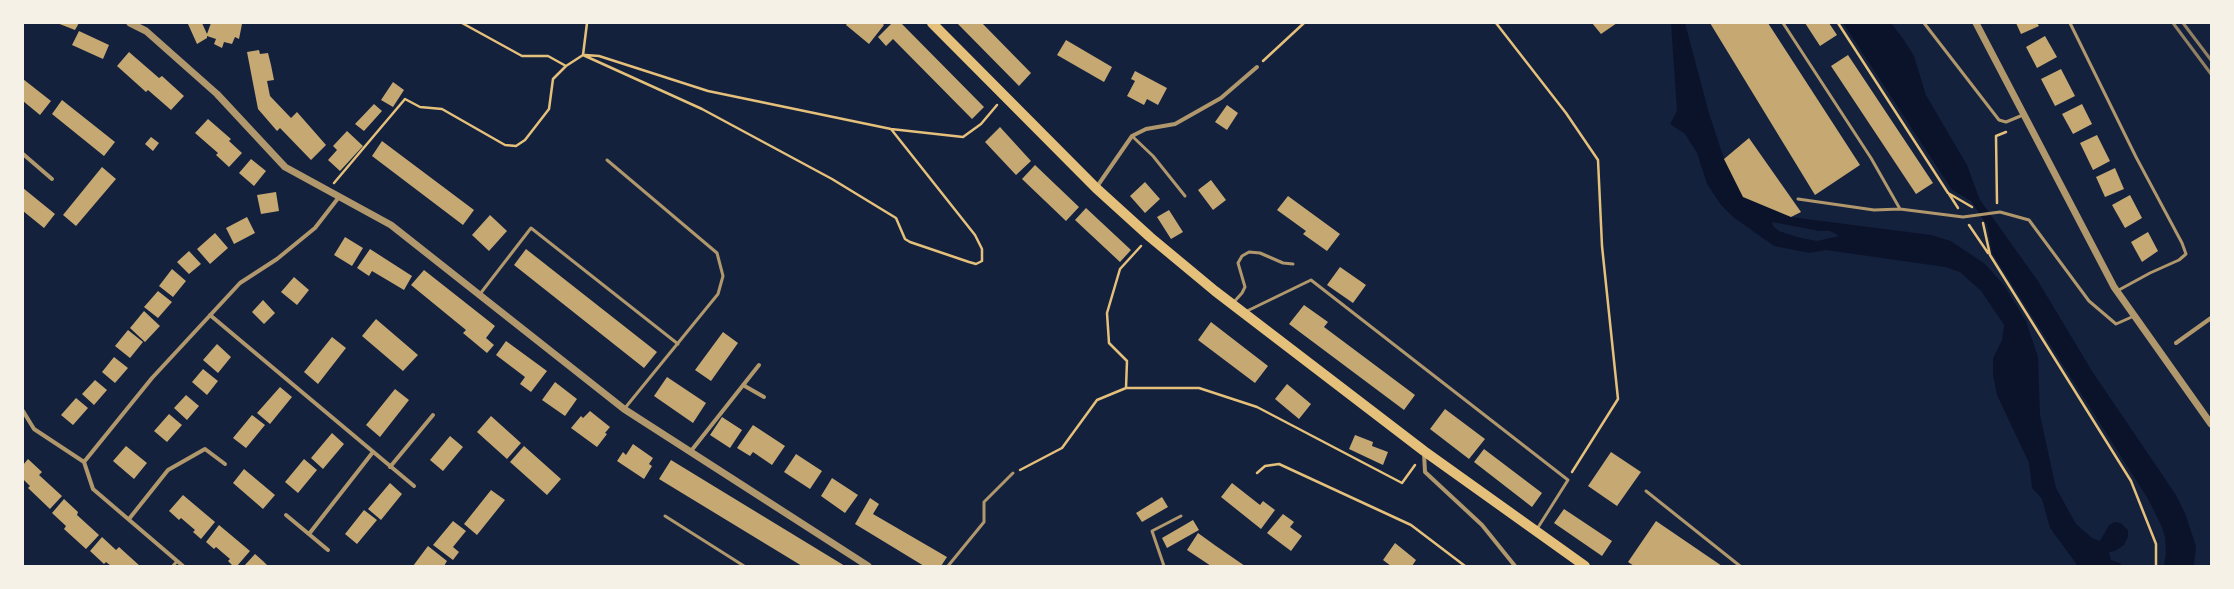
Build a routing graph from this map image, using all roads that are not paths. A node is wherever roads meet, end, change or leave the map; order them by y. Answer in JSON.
{"nodes":[{"id":1,"x":130,"y":23,"type":"edge"},
{"id":2,"x":932,"y":23,"type":"edge"},
{"id":3,"x":1783,"y":23,"type":"edge"},
{"id":4,"x":1924,"y":23,"type":"edge"},
{"id":5,"x":1976,"y":23,"type":"edge"},
{"id":6,"x":2070,"y":23,"type":"edge"},
{"id":7,"x":1256,"y":67,"type":"road end"},
{"id":8,"x":2023,"y":115,"type":"junction"},
{"id":9,"x":1132,"y":136,"type":"junction"},
{"id":10,"x":23,"y":154,"type":"edge"},
{"id":11,"x":607,"y":160,"type":"dead end"},
{"id":12,"x":52,"y":180,"type":"dead end"},
{"id":13,"x":1096,"y":188,"type":"junction"},
{"id":14,"x":1185,"y":196,"type":"dead end"},
{"id":15,"x":339,"y":198,"type":"junction"},
{"id":16,"x":1798,"y":199,"type":"dead end"},
{"id":17,"x":1900,"y":209,"type":"junction"},
{"id":18,"x":1293,"y":264,"type":"dead end"},
{"id":19,"x":2117,"y":291,"type":"junction"},
{"id":20,"x":480,"y":294,"type":"junction"},
{"id":21,"x":1232,"y":304,"type":"junction"},
{"id":22,"x":1244,"y":313,"type":"junction"},
{"id":23,"x":210,"y":315,"type":"junction"},
{"id":24,"x":2134,"y":316,"type":"junction"},
{"id":25,"x":2211,"y":318,"type":"edge"},
{"id":26,"x":2176,"y":343,"type":"dead end"},
{"id":27,"x":678,"y":344,"type":"junction"},
{"id":28,"x":758,"y":365,"type":"dead end"},
{"id":29,"x":742,"y":385,"type":"junction"},
{"id":30,"x":764,"y":397,"type":"dead end"},
{"id":31,"x":624,"y":409,"type":"junction"},
{"id":32,"x":23,"y":411,"type":"edge"},
{"id":33,"x":433,"y":415,"type":"dead end"},
{"id":34,"x":2211,"y":424,"type":"edge"},
{"id":35,"x":691,"y":451,"type":"junction"},
{"id":36,"x":373,"y":452,"type":"junction"},
{"id":37,"x":1424,"y":452,"type":"junction"},
{"id":38,"x":84,"y":462,"type":"junction"},
{"id":39,"x":225,"y":464,"type":"dead end"},
{"id":40,"x":390,"y":467,"type":"junction"},
{"id":41,"x":1014,"y":473,"type":"road end"},
{"id":42,"x":414,"y":486,"type":"dead end"},
{"id":43,"x":1646,"y":491,"type":"dead end"},
{"id":44,"x":286,"y":515,"type":"dead end"},
{"id":45,"x":664,"y":516,"type":"dead end"},
{"id":46,"x":1181,"y":516,"type":"dead end"},
{"id":47,"x":129,"y":520,"type":"junction"},
{"id":48,"x":1535,"y":532,"type":"junction"},
{"id":49,"x":309,"y":534,"type":"junction"},
{"id":50,"x":328,"y":550,"type":"dead end"},
{"id":51,"x":177,"y":561,"type":"junction"},
{"id":52,"x":173,"y":566,"type":"edge"},
{"id":53,"x":183,"y":566,"type":"edge"},
{"id":54,"x":744,"y":566,"type":"edge"},
{"id":55,"x":868,"y":566,"type":"edge"},
{"id":56,"x":948,"y":566,"type":"edge"},
{"id":57,"x":1164,"y":566,"type":"edge"},
{"id":58,"x":1515,"y":566,"type":"edge"},
{"id":59,"x":1585,"y":566,"type":"edge"},
{"id":60,"x":1740,"y":566,"type":"edge"}],
"edges":[{"from":1,"to":15,"type":"street"},
{"from":2,"to":13,"type":"main road"},
{"from":3,"to":17,"type":"lane"},
{"from":4,"to":8,"type":"lane"},
{"from":5,"to":8,"type":"street"},
{"from":6,"to":19,"type":"lane"},
{"from":7,"to":9,"type":"street"},
{"from":8,"to":19,"type":"street"},
{"from":9,"to":13,"type":"street"},
{"from":9,"to":14,"type":"lane"},
{"from":10,"to":12,"type":"street"},
{"from":11,"to":27,"type":"lane"},
{"from":13,"to":21,"type":"main road"},
{"from":15,"to":20,"type":"street"},
{"from":15,"to":23,"type":"street"},
{"from":16,"to":17,"type":"lane"},
{"from":17,"to":24,"type":"lane"},
{"from":18,"to":21,"type":"lane"},
{"from":19,"to":24,"type":"street"},
{"from":20,"to":27,"type":"lane"},
{"from":20,"to":31,"type":"street"},
{"from":21,"to":22,"type":"main road"},
{"from":22,"to":37,"type":"main road"},
{"from":22,"to":48,"type":"lane"},
{"from":23,"to":36,"type":"street"},
{"from":23,"to":38,"type":"street"},
{"from":24,"to":34,"type":"street"},
{"from":25,"to":26,"type":"street"},
{"from":27,"to":31,"type":"lane"},
{"from":28,"to":29,"type":"street"},
{"from":29,"to":30,"type":"street"},
{"from":29,"to":35,"type":"street"},
{"from":31,"to":35,"type":"street"},
{"from":32,"to":38,"type":"street"},
{"from":33,"to":40,"type":"street"},
{"from":35,"to":55,"type":"street"},
{"from":36,"to":40,"type":"street"},
{"from":36,"to":49,"type":"street"},
{"from":37,"to":48,"type":"main road"},
{"from":37,"to":58,"type":"street"},
{"from":38,"to":47,"type":"street"},
{"from":39,"to":47,"type":"street"},
{"from":40,"to":42,"type":"street"},
{"from":41,"to":56,"type":"lane"},
{"from":43,"to":60,"type":"lane"},
{"from":44,"to":49,"type":"street"},
{"from":45,"to":54,"type":"lane"},
{"from":46,"to":57,"type":"lane"},
{"from":47,"to":51,"type":"street"},
{"from":48,"to":59,"type":"main road"},
{"from":49,"to":50,"type":"street"},
{"from":51,"to":52,"type":"lane"},
{"from":51,"to":53,"type":"street"}]}
